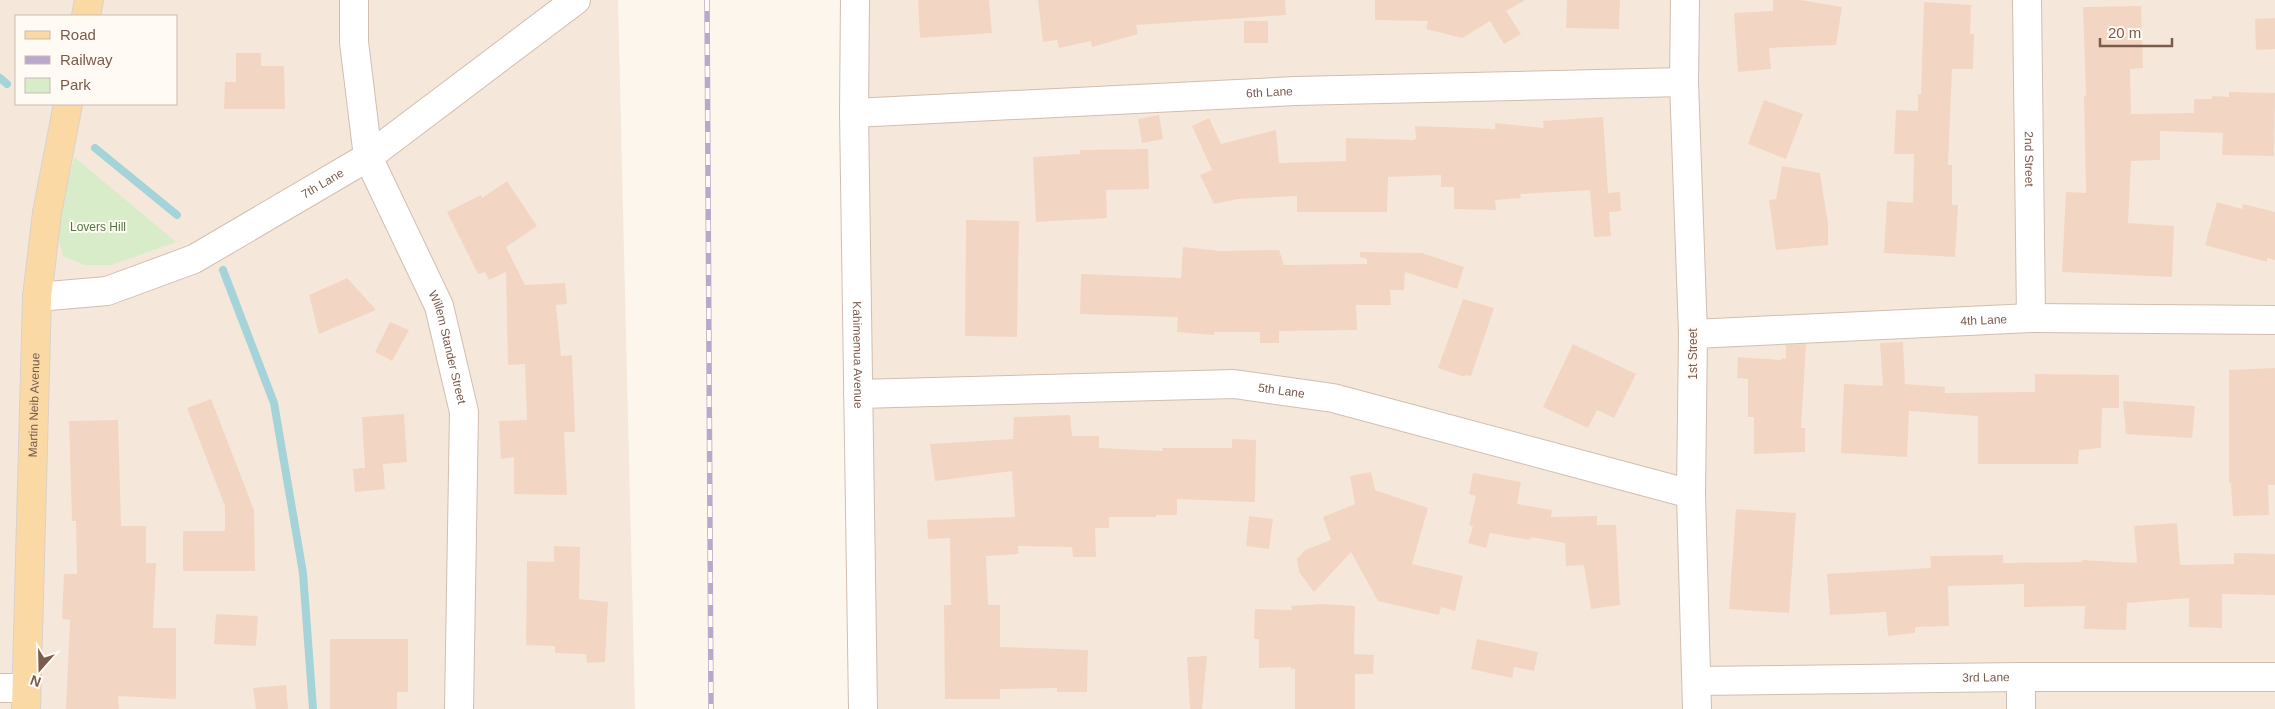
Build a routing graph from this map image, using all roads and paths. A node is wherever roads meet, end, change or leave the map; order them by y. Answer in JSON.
{"nodes":[{"id":1,"x":89,"y":0,"type":"edge"},
{"id":2,"x":354,"y":0,"type":"edge"},
{"id":3,"x":576,"y":0,"type":"edge"},
{"id":4,"x":855,"y":0,"type":"edge"},
{"id":5,"x":1685,"y":0,"type":"edge"},
{"id":6,"x":2027,"y":0,"type":"edge"},
{"id":7,"x":86,"y":15,"type":"edge"},
{"id":8,"x":1684,"y":82,"type":"junction"},
{"id":9,"x":68,"y":105,"type":"edge"},
{"id":10,"x":854,"y":113,"type":"junction"},
{"id":11,"x":368,"y":157,"type":"junction"},
{"id":12,"x":37,"y":297,"type":"junction"},
{"id":13,"x":2031,"y":318,"type":"junction"},
{"id":14,"x":2275,"y":320,"type":"edge"},
{"id":15,"x":1693,"y":334,"type":"junction"},
{"id":16,"x":858,"y":394,"type":"junction"},
{"id":17,"x":1691,"y":494,"type":"junction"},
{"id":18,"x":2021,"y":677,"type":"junction"},
{"id":19,"x":2275,"y":677,"type":"edge"},
{"id":20,"x":1697,"y":681,"type":"junction"},
{"id":21,"x":17,"y":695,"type":"edge"},
{"id":22,"x":459,"y":709,"type":"edge"},
{"id":23,"x":863,"y":709,"type":"edge"},
{"id":24,"x":1697,"y":709,"type":"edge"},
{"id":25,"x":2021,"y":709,"type":"edge"}],
"edges":[{"from":1,"to":7,"type":"main road"},
{"from":2,"to":11,"type":"street","name":"Willem Stander Street"},
{"from":3,"to":11,"type":"street","name":"7th Lane"},
{"from":4,"to":10,"type":"street","name":"Kahimemua Avenue"},
{"from":5,"to":8,"type":"street","name":"1st Street"},
{"from":6,"to":13,"type":"street","name":"2nd Street"},
{"from":8,"to":10,"type":"street","name":"6th Lane"},
{"from":8,"to":15,"type":"street","name":"1st Street"},
{"from":9,"to":12,"type":"main road","name":"Martin Neib Avenue"},
{"from":10,"to":16,"type":"street","name":"Kahimemua Avenue"},
{"from":11,"to":12,"type":"street","name":"7th Lane"},
{"from":11,"to":22,"type":"street","name":"Willem Stander Street"},
{"from":12,"to":21,"type":"main road","name":"Martin Neib Avenue"},
{"from":13,"to":14,"type":"street","name":"4th Lane"},
{"from":13,"to":15,"type":"street","name":"4th Lane"},
{"from":15,"to":17,"type":"street","name":"1st Street"},
{"from":16,"to":17,"type":"street","name":"5th Lane"},
{"from":16,"to":23,"type":"street","name":"Kahimemua Avenue"},
{"from":17,"to":20,"type":"street","name":"1st Street"},
{"from":18,"to":19,"type":"street","name":"3rd Lane"},
{"from":18,"to":20,"type":"street","name":"3rd Lane"},
{"from":18,"to":25,"type":"street"},
{"from":20,"to":24,"type":"street","name":"1st Street"}]}
